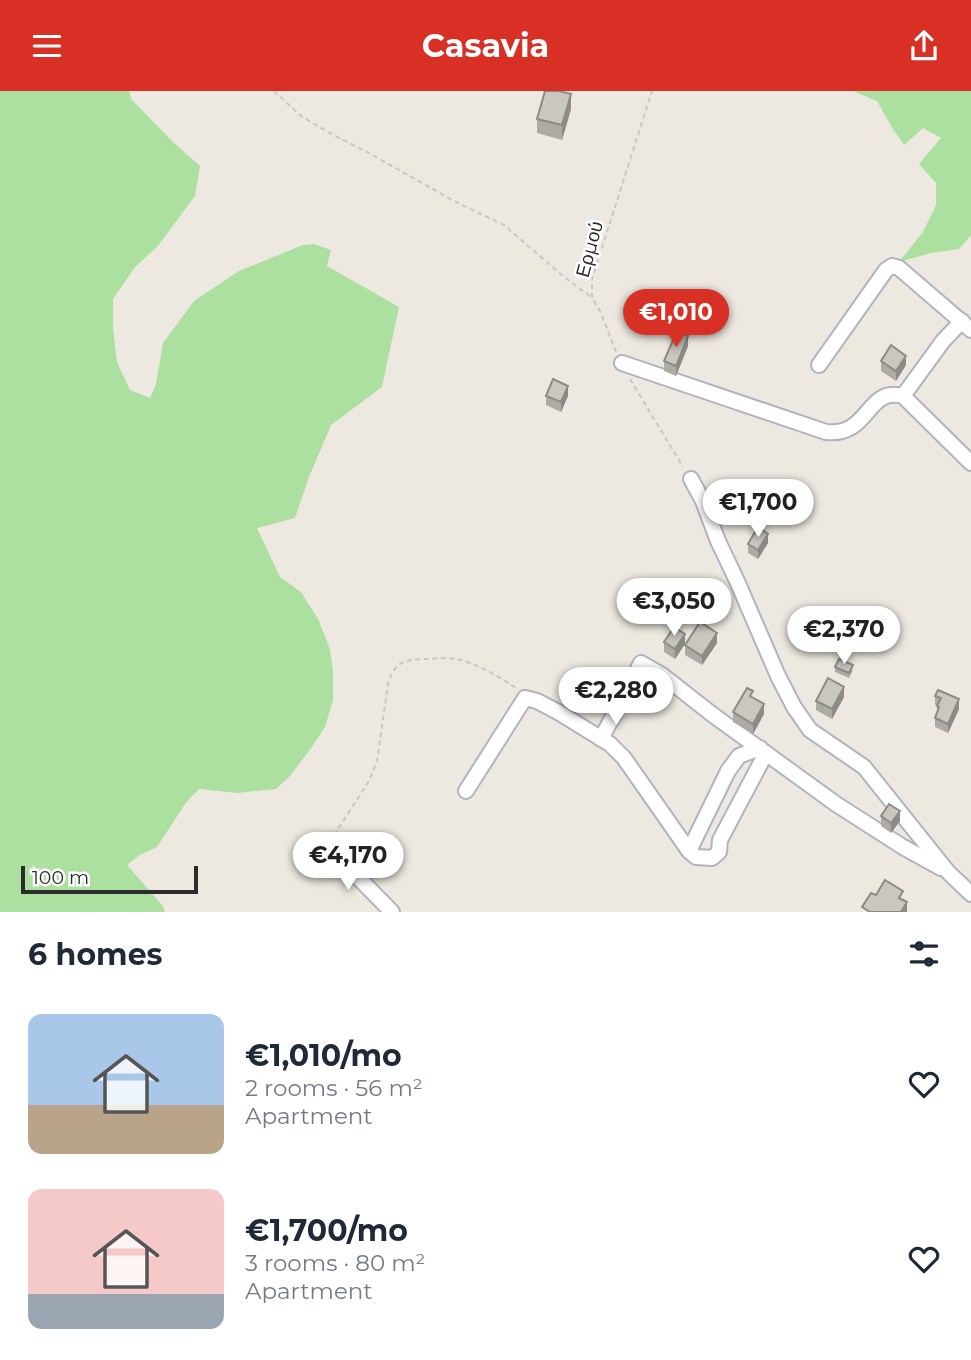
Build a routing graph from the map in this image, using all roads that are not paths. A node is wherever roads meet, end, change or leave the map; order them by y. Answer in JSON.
{"nodes":[{"id":1,"x":966,"y":325,"type":"edge"},
{"id":2,"x":622,"y":363,"type":"road end"},
{"id":3,"x":819,"y":365,"type":"dead end"},
{"id":4,"x":903,"y":396,"type":"junction"},
{"id":5,"x":971,"y":463,"type":"edge"},
{"id":6,"x":691,"y":478,"type":"road end"},
{"id":7,"x":601,"y":739,"type":"junction"},
{"id":8,"x":763,"y":751,"type":"junction"},
{"id":9,"x":466,"y":791,"type":"dead end"},
{"id":10,"x":334,"y":848,"type":"road end"},
{"id":11,"x":689,"y":851,"type":"junction"},
{"id":12,"x":948,"y":872,"type":"junction"},
{"id":13,"x":971,"y":894,"type":"edge"},
{"id":14,"x":392,"y":912,"type":"edge"}],
"edges":[{"from":1,"to":3,"type":"street"},
{"from":1,"to":4,"type":"street"},
{"from":2,"to":4,"type":"street"},
{"from":4,"to":5,"type":"street"},
{"from":6,"to":12,"type":"street"},
{"from":7,"to":8,"type":"street"},
{"from":7,"to":9,"type":"street"},
{"from":7,"to":11,"type":"street"},
{"from":8,"to":11,"type":"street"},
{"from":8,"to":11,"type":"street"},
{"from":8,"to":12,"type":"street"},
{"from":10,"to":14,"type":"street"},
{"from":12,"to":13,"type":"street"}]}
